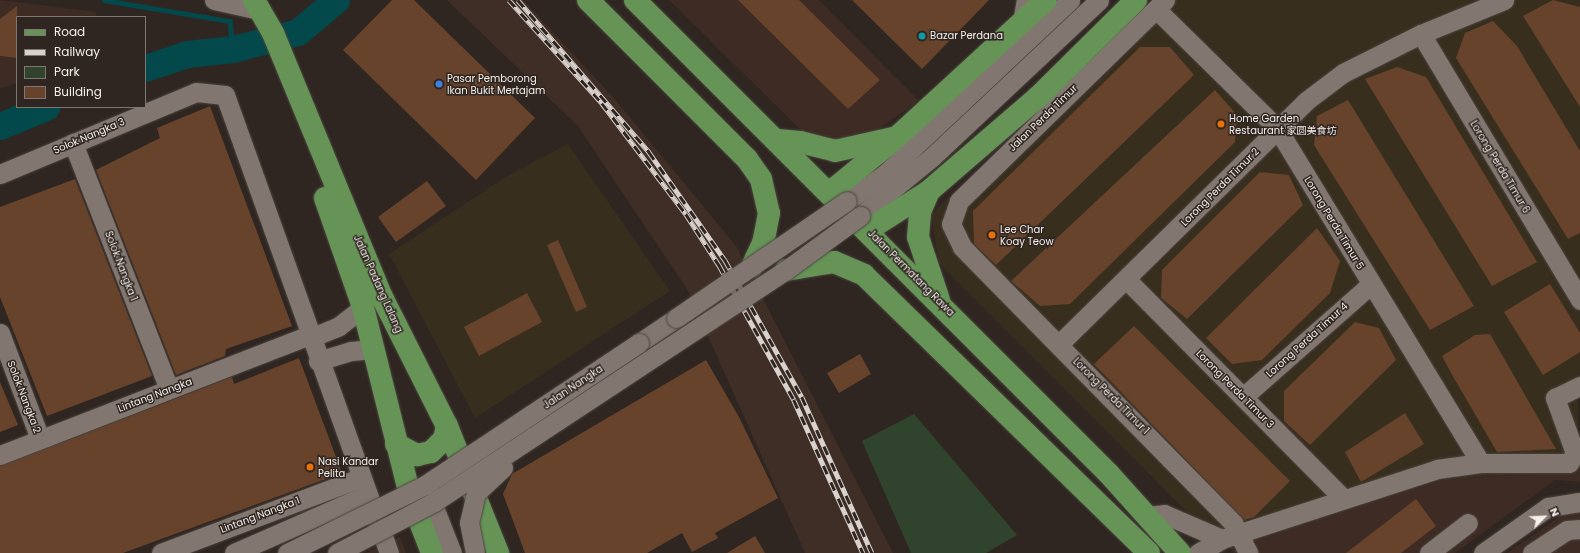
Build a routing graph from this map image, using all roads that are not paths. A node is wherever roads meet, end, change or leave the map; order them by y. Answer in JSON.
{"nodes":[{"id":1,"x":214,"y":0,"type":"edge"},
{"id":2,"x":588,"y":0,"type":"edge"},
{"id":3,"x":635,"y":0,"type":"edge"},
{"id":4,"x":1026,"y":0,"type":"edge"},
{"id":5,"x":1046,"y":0,"type":"edge"},
{"id":6,"x":1070,"y":0,"type":"edge"},
{"id":7,"x":1100,"y":0,"type":"edge"},
{"id":8,"x":1504,"y":0,"type":"edge"},
{"id":9,"x":1152,"y":3,"type":"edge"},
{"id":10,"x":1022,"y":22,"type":"junction"},
{"id":11,"x":266,"y":27,"type":"edge"},
{"id":12,"x":1421,"y":34,"type":"junction"},
{"id":13,"x":1277,"y":128,"type":"junction"},
{"id":14,"x":897,"y":137,"type":"junction"},
{"id":15,"x":777,"y":140,"type":"junction"},
{"id":16,"x":73,"y":143,"type":"junction"},
{"id":17,"x":0,"y":174,"type":"edge"},
{"id":18,"x":929,"y":191,"type":"junction"},
{"id":19,"x":838,"y":197,"type":"junction"},
{"id":20,"x":864,"y":223,"type":"junction"},
{"id":21,"x":962,"y":247,"type":"joint"},
{"id":22,"x":752,"y":267,"type":"junction"},
{"id":23,"x":786,"y":270,"type":"junction"},
{"id":24,"x":1127,"y":280,"type":"junction"},
{"id":25,"x":1371,"y":284,"type":"junction"},
{"id":26,"x":1580,"y":300,"type":"edge"},
{"id":27,"x":940,"y":303,"type":"junction"},
{"id":28,"x":363,"y":307,"type":"junction"},
{"id":29,"x":0,"y":333,"type":"edge"},
{"id":30,"x":310,"y":336,"type":"junction"},
{"id":31,"x":1059,"y":344,"type":"junction"},
{"id":32,"x":374,"y":349,"type":"junction"},
{"id":33,"x":318,"y":362,"type":"junction"},
{"id":34,"x":1580,"y":386,"type":"edge"},
{"id":35,"x":169,"y":389,"type":"junction"},
{"id":36,"x":1243,"y":397,"type":"junction"},
{"id":37,"x":582,"y":405,"type":"junction"},
{"id":38,"x":446,"y":426,"type":"junction"},
{"id":39,"x":40,"y":440,"type":"junction"},
{"id":40,"x":396,"y":444,"type":"junction"},
{"id":41,"x":0,"y":455,"type":"edge"},
{"id":42,"x":1481,"y":463,"type":"junction"},
{"id":43,"x":466,"y":477,"type":"junction"},
{"id":44,"x":359,"y":478,"type":"junction"},
{"id":45,"x":366,"y":495,"type":"junction"},
{"id":46,"x":423,"y":495,"type":"junction"},
{"id":47,"x":1344,"y":499,"type":"junction"},
{"id":48,"x":1580,"y":502,"type":"edge"},
{"id":49,"x":323,"y":515,"type":"junction"},
{"id":50,"x":1146,"y":516,"type":"junction"},
{"id":51,"x":1468,"y":523,"type":"dead end"},
{"id":52,"x":1580,"y":529,"type":"edge"},
{"id":53,"x":1222,"y":539,"type":"junction"},
{"id":54,"x":1245,"y":545,"type":"edge"},
{"id":55,"x":387,"y":552,"type":"edge"},
{"id":56,"x":161,"y":553,"type":"edge"},
{"id":57,"x":234,"y":553,"type":"edge"},
{"id":58,"x":287,"y":553,"type":"edge"},
{"id":59,"x":337,"y":553,"type":"edge"},
{"id":60,"x":354,"y":553,"type":"edge"},
{"id":61,"x":432,"y":553,"type":"edge"},
{"id":62,"x":452,"y":553,"type":"edge"},
{"id":63,"x":475,"y":553,"type":"edge"},
{"id":64,"x":498,"y":553,"type":"edge"},
{"id":65,"x":1149,"y":553,"type":"edge"},
{"id":66,"x":1180,"y":553,"type":"edge"},
{"id":67,"x":1198,"y":553,"type":"edge"},
{"id":68,"x":1429,"y":553,"type":"edge"},
{"id":69,"x":1483,"y":553,"type":"edge"},
{"id":70,"x":1532,"y":553,"type":"edge"}],
"edges":[{"from":1,"to":11,"type":"street"},
{"from":2,"to":22,"type":"main road"},
{"from":3,"to":15,"type":"main road","name":"Jalan Permatang Rawa"},
{"from":4,"to":10,"type":"street"},
{"from":5,"to":10,"type":"main road"},
{"from":6,"to":19,"type":"street"},
{"from":7,"to":20,"type":"street"},
{"from":8,"to":12,"type":"street","name":"Lorong Perda Timur 2"},
{"from":9,"to":13,"type":"street","name":"Lorong Perda Timur 5"},
{"from":9,"to":18,"type":"main road"},
{"from":9,"to":21,"type":"street","name":"Jalan Perda Timur"},
{"from":10,"to":14,"type":"main road"},
{"from":11,"to":28,"type":"main road","name":"Jalan Padang Lalang"},
{"from":11,"to":38,"type":"main road","name":"Jalan Padang Lalang"},
{"from":12,"to":13,"type":"street","name":"Lorong Perda Timur 2"},
{"from":12,"to":26,"type":"street","name":"Lorong Perda Timur 6"},
{"from":13,"to":24,"type":"street","name":"Lorong Perda Timur 2"},
{"from":13,"to":25,"type":"street","name":"Lorong Perda Timur 5"},
{"from":14,"to":15,"type":"main road"},
{"from":14,"to":19,"type":"main road"},
{"from":15,"to":19,"type":"main road","name":"Jalan Permatang Rawa"},
{"from":16,"to":17,"type":"street","name":"Solok Nangka 3"},
{"from":16,"to":30,"type":"street","name":"Solok Nangka 3"},
{"from":16,"to":35,"type":"street","name":"Solok Nangka 1"},
{"from":18,"to":20,"type":"main road"},
{"from":18,"to":27,"type":"main road"},
{"from":19,"to":20,"type":"main road","name":"Jalan Permatang Rawa"},
{"from":19,"to":22,"type":"street","name":"Jalan Nangka","bridge":true},
{"from":20,"to":23,"type":"street","name":"Jalan Nangka","bridge":true},
{"from":20,"to":27,"type":"main road","name":"Jalan Permatang Rawa"},
{"from":21,"to":31,"type":"street","name":"Lorong Perda Timur 1"},
{"from":22,"to":46,"type":"street","name":"Jalan Nangka","bridge":true},
{"from":23,"to":37,"type":"street","name":"Jalan Nangka","bridge":true},
{"from":23,"to":65,"type":"main road"},
{"from":24,"to":31,"type":"street","name":"Lorong Perda Timur 2"},
{"from":24,"to":36,"type":"street","name":"Lorong Perda Timur 3"},
{"from":25,"to":36,"type":"street","name":"Lorong Perda Timur 4"},
{"from":25,"to":42,"type":"street","name":"Lorong Perda Timur 5"},
{"from":27,"to":50,"type":"main road","name":"Jalan Permatang Rawa"},
{"from":28,"to":30,"type":"street","name":"Lintang Nangka"},
{"from":28,"to":32,"type":"main road","name":"Jalan Padang Lalang"},
{"from":29,"to":39,"type":"street","name":"Solok Nangka 2"},
{"from":30,"to":33,"type":"street"},
{"from":30,"to":35,"type":"street","name":"Lintang Nangka"},
{"from":31,"to":54,"type":"street","name":"Lorong Perda Timur 1"},
{"from":32,"to":33,"type":"street"},
{"from":32,"to":40,"type":"main road","name":"Jalan Padang Lalang"},
{"from":33,"to":44,"type":"street"},
{"from":34,"to":42,"type":"street"},
{"from":35,"to":39,"type":"street","name":"Lintang Nangka"},
{"from":36,"to":47,"type":"street","name":"Lorong Perda Timur 3"},
{"from":37,"to":46,"type":"street","name":"Jalan Nangka","bridge":true},
{"from":37,"to":63,"type":"street","bridge":true},
{"from":38,"to":40,"type":"main road"},
{"from":38,"to":43,"type":"main road","name":"Jalan Padang Lalang"},
{"from":39,"to":41,"type":"street","name":"Lintang Nangka"},
{"from":40,"to":46,"type":"main road","name":"Jalan Padang Lalang"},
{"from":42,"to":47,"type":"street"},
{"from":43,"to":46,"type":"main road"},
{"from":43,"to":64,"type":"main road","name":"Jalan Padang Lalang"},
{"from":44,"to":45,"type":"street"},
{"from":44,"to":56,"type":"street","name":"Lintang Nangka 1"},
{"from":45,"to":49,"type":"street"},
{"from":45,"to":55,"type":"street"},
{"from":46,"to":58,"type":"street","name":"Jalan Nangka","bridge":true},
{"from":46,"to":59,"type":"street","name":"Jalan Nangka","bridge":true},
{"from":46,"to":61,"type":"main road","name":"Jalan Padang Lalang"},
{"from":46,"to":62,"type":"street"},
{"from":47,"to":54,"type":"street"},
{"from":48,"to":69,"type":"street"},
{"from":49,"to":57,"type":"street"},
{"from":49,"to":60,"type":"street"},
{"from":50,"to":53,"type":"street"},
{"from":50,"to":66,"type":"main road","name":"Jalan Permatang Rawa"},
{"from":51,"to":68,"type":"street"},
{"from":52,"to":70,"type":"street"},
{"from":53,"to":54,"type":"street"},
{"from":53,"to":67,"type":"street"}]}
